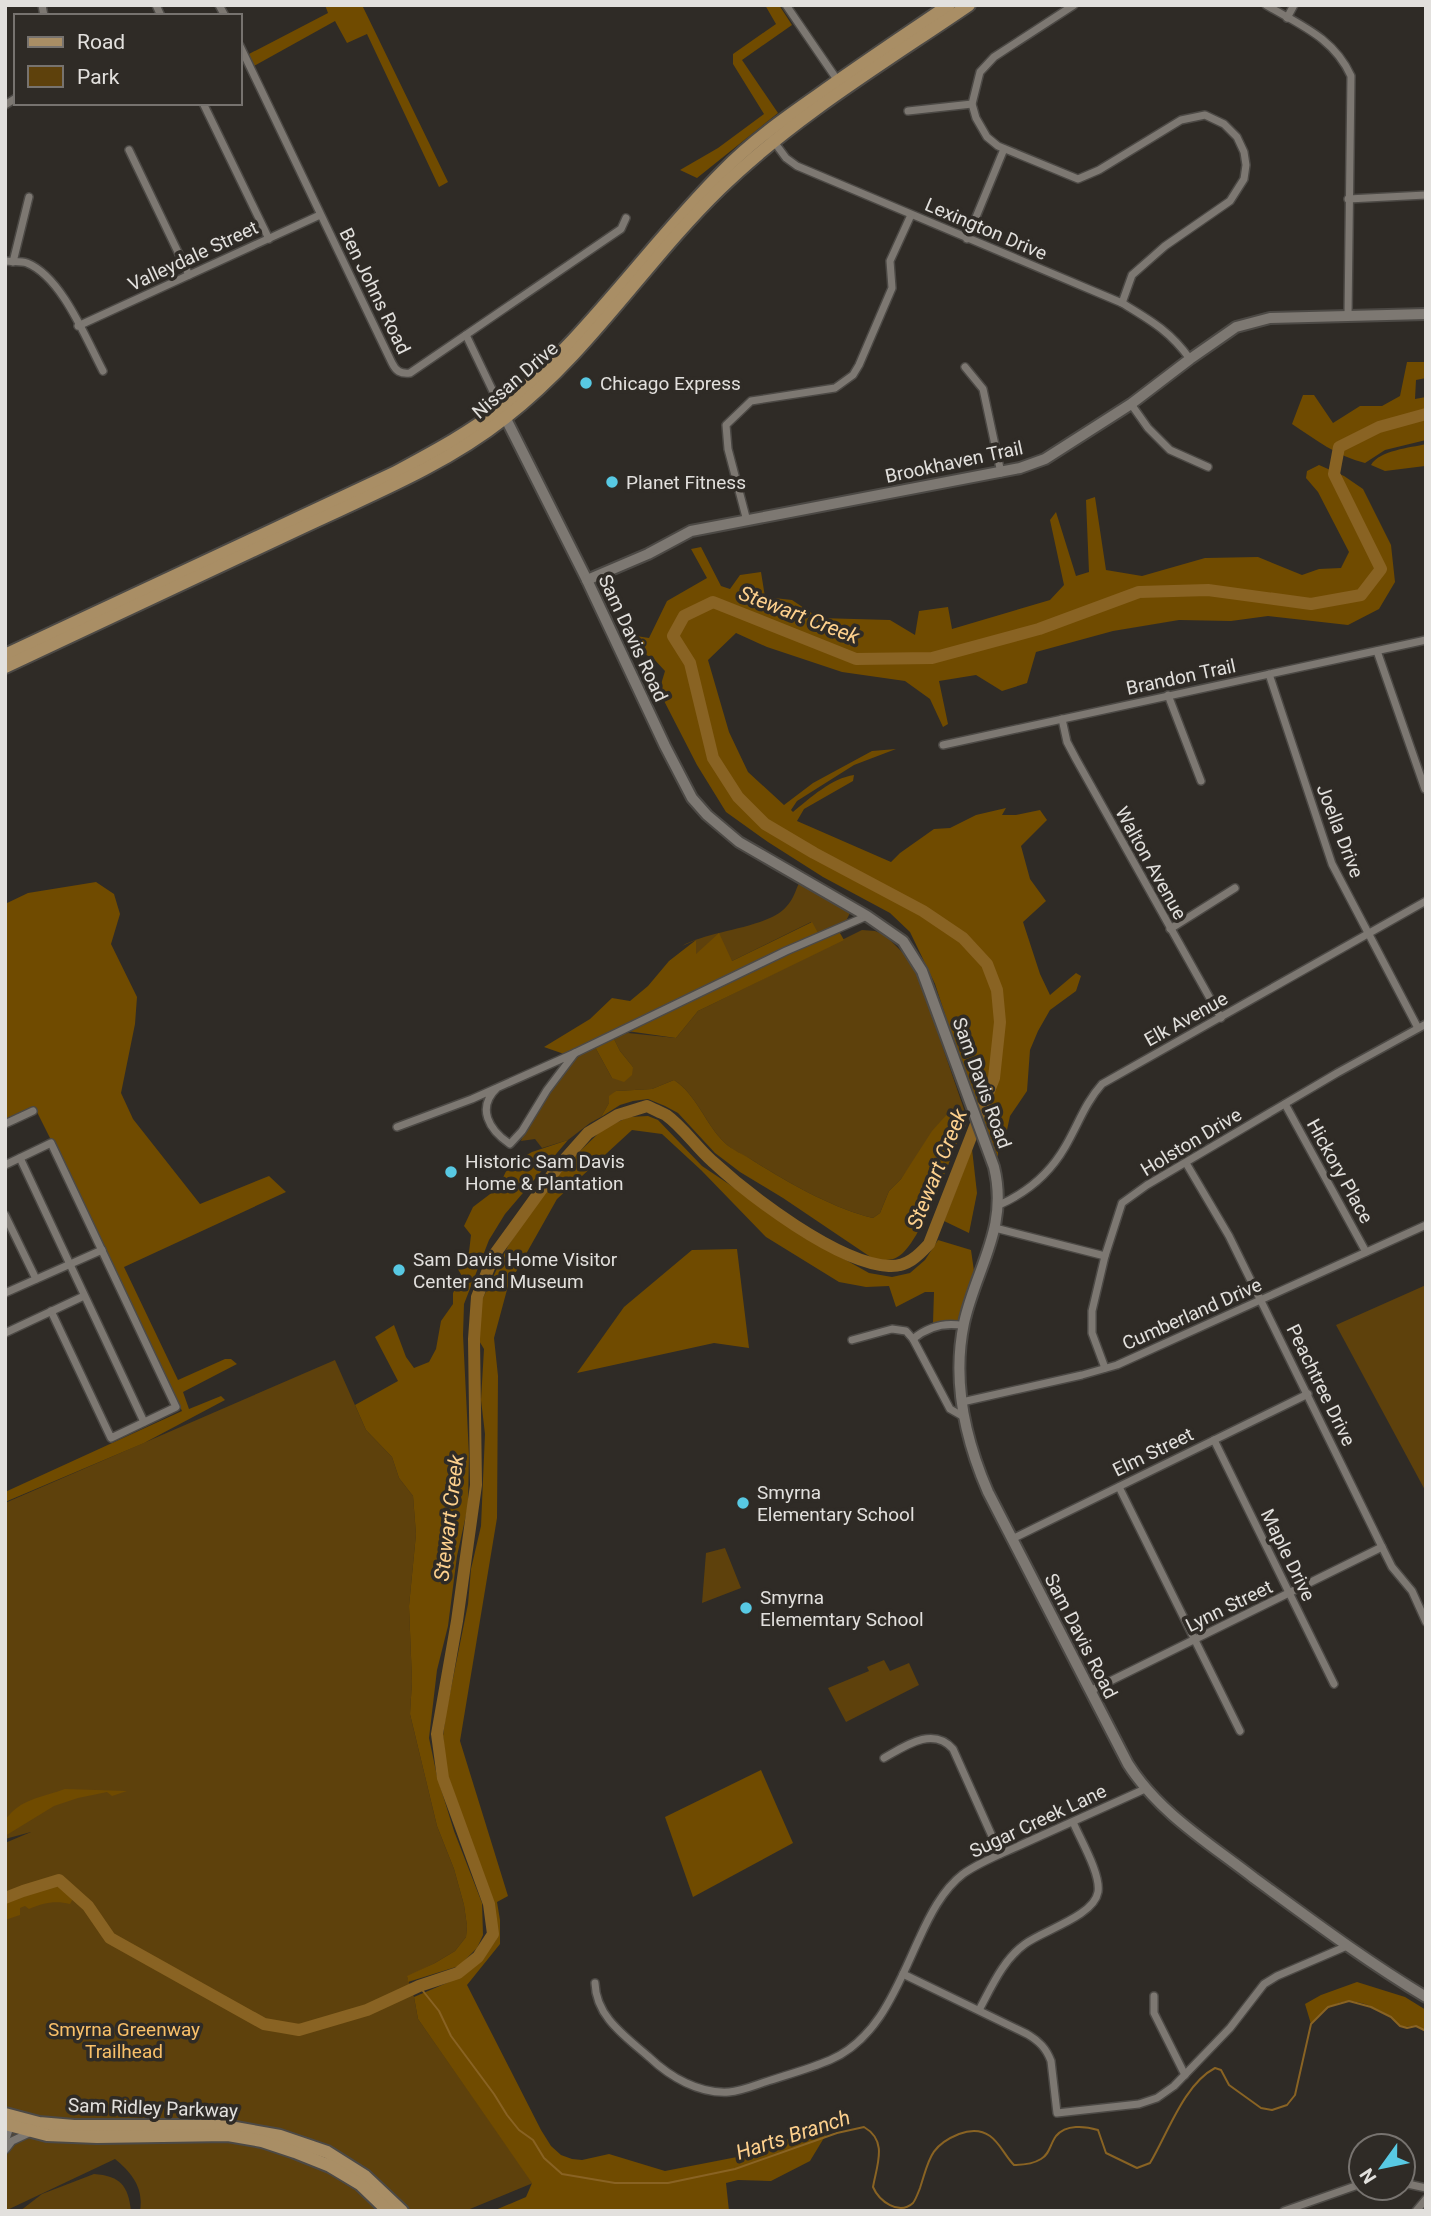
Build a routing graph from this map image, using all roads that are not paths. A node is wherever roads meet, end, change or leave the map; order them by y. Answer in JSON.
{"nodes":[{"id":1,"x":786,"y":5,"type":"edge"},
{"id":2,"x":949,"y":5,"type":"edge"},
{"id":3,"x":969,"y":5,"type":"edge"},
{"id":4,"x":1074,"y":5,"type":"edge"},
{"id":5,"x":1266,"y":5,"type":"edge"},
{"id":6,"x":1294,"y":5,"type":"edge"},
{"id":7,"x":1287,"y":18,"type":"junction"},
{"id":8,"x":242,"y":50,"type":"edge"},
{"id":9,"x":838,"y":81,"type":"junction"},
{"id":10,"x":972,"y":104,"type":"junction"},
{"id":11,"x":204,"y":105,"type":"edge"},
{"id":12,"x":908,"y":111,"type":"dead end"},
{"id":13,"x":770,"y":137,"type":"junction"},
{"id":14,"x":1004,"y":149,"type":"junction"},
{"id":15,"x":129,"y":150,"type":"dead end"},
{"id":16,"x":1426,"y":195,"type":"edge"},
{"id":17,"x":29,"y":197,"type":"dead end"},
{"id":18,"x":1349,"y":199,"type":"junction"},
{"id":19,"x":320,"y":215,"type":"junction"},
{"id":20,"x":911,"y":215,"type":"junction"},
{"id":21,"x":626,"y":218,"type":"dead end"},
{"id":22,"x":269,"y":239,"type":"junction"},
{"id":23,"x":967,"y":239,"type":"junction"},
{"id":24,"x":9,"y":262,"type":"edge"},
{"id":25,"x":189,"y":275,"type":"junction"},
{"id":26,"x":1122,"y":303,"type":"junction"},
{"id":27,"x":1426,"y":314,"type":"edge"},
{"id":28,"x":1348,"y":316,"type":"junction"},
{"id":29,"x":78,"y":326,"type":"junction"},
{"id":30,"x":466,"y":335,"type":"junction"},
{"id":31,"x":1190,"y":359,"type":"junction"},
{"id":32,"x":965,"y":367,"type":"dead end"},
{"id":33,"x":103,"y":371,"type":"dead end"},
{"id":34,"x":1131,"y":404,"type":"junction"},
{"id":35,"x":503,"y":413,"type":"junction"},
{"id":36,"x":1208,"y":467,"type":"dead end"},
{"id":37,"x":1001,"y":473,"type":"junction"},
{"id":38,"x":747,"y":521,"type":"junction"},
{"id":39,"x":587,"y":580,"type":"junction"},
{"id":40,"x":1426,"y":640,"type":"edge"},
{"id":41,"x":1377,"y":651,"type":"junction"},
{"id":42,"x":7,"y":658,"type":"edge"},
{"id":43,"x":1269,"y":674,"type":"junction"},
{"id":44,"x":1168,"y":695,"type":"junction"},
{"id":45,"x":1062,"y":719,"type":"junction"},
{"id":46,"x":943,"y":745,"type":"dead end"},
{"id":47,"x":1201,"y":782,"type":"dead end"},
{"id":48,"x":1425,"y":789,"type":"edge"},
{"id":49,"x":1235,"y":888,"type":"dead end"},
{"id":50,"x":1426,"y":901,"type":"edge"},
{"id":51,"x":867,"y":916,"type":"junction"},
{"id":52,"x":1170,"y":929,"type":"junction"},
{"id":53,"x":1369,"y":933,"type":"junction"},
{"id":54,"x":1221,"y":1018,"type":"junction"},
{"id":55,"x":1422,"y":1026,"type":"edge"},
{"id":56,"x":575,"y":1053,"type":"junction"},
{"id":57,"x":497,"y":1088,"type":"junction"},
{"id":58,"x":1285,"y":1104,"type":"junction"},
{"id":59,"x":33,"y":1111,"type":"dead end"},
{"id":60,"x":5,"y":1124,"type":"edge"},
{"id":61,"x":397,"y":1127,"type":"dead end"},
{"id":62,"x":20,"y":1158,"type":"junction"},
{"id":63,"x":1186,"y":1163,"type":"junction"},
{"id":64,"x":5,"y":1165,"type":"edge"},
{"id":65,"x":999,"y":1205,"type":"junction"},
{"id":66,"x":5,"y":1216,"type":"edge"},
{"id":67,"x":1426,"y":1225,"type":"edge"},
{"id":68,"x":995,"y":1228,"type":"junction"},
{"id":69,"x":102,"y":1250,"type":"junction"},
{"id":70,"x":1366,"y":1252,"type":"junction"},
{"id":71,"x":1105,"y":1256,"type":"junction"},
{"id":72,"x":69,"y":1264,"type":"junction"},
{"id":73,"x":36,"y":1279,"type":"junction"},
{"id":74,"x":5,"y":1293,"type":"edge"},
{"id":75,"x":84,"y":1296,"type":"junction"},
{"id":76,"x":1262,"y":1301,"type":"junction"},
{"id":77,"x":51,"y":1311,"type":"junction"},
{"id":78,"x":964,"y":1325,"type":"junction"},
{"id":79,"x":5,"y":1333,"type":"edge"},
{"id":80,"x":914,"y":1339,"type":"junction"},
{"id":81,"x":852,"y":1340,"type":"dead end"},
{"id":82,"x":1105,"y":1368,"type":"junction"},
{"id":83,"x":1308,"y":1394,"type":"junction"},
{"id":84,"x":962,"y":1402,"type":"junction"},
{"id":85,"x":964,"y":1417,"type":"junction"},
{"id":86,"x":144,"y":1422,"type":"junction"},
{"id":87,"x":1214,"y":1440,"type":"junction"},
{"id":88,"x":1119,"y":1487,"type":"junction"},
{"id":89,"x":1012,"y":1539,"type":"junction"},
{"id":90,"x":1382,"y":1547,"type":"junction"},
{"id":91,"x":1289,"y":1594,"type":"junction"},
{"id":92,"x":1426,"y":1622,"type":"edge"},
{"id":93,"x":1195,"y":1640,"type":"junction"},
{"id":94,"x":1334,"y":1684,"type":"dead end"},
{"id":95,"x":1090,"y":1691,"type":"junction"},
{"id":96,"x":1240,"y":1731,"type":"dead end"},
{"id":97,"x":884,"y":1758,"type":"dead end"},
{"id":98,"x":1145,"y":1789,"type":"junction"},
{"id":99,"x":1073,"y":1822,"type":"junction"},
{"id":100,"x":1000,"y":1854,"type":"junction"},
{"id":101,"x":1347,"y":1947,"type":"junction"},
{"id":102,"x":903,"y":1974,"type":"junction"},
{"id":103,"x":595,"y":1983,"type":"dead end"},
{"id":104,"x":1154,"y":1996,"type":"dead end"},
{"id":105,"x":1426,"y":1997,"type":"edge"},
{"id":106,"x":979,"y":2010,"type":"junction"},
{"id":107,"x":1185,"y":2075,"type":"junction"},
{"id":108,"x":9,"y":2120,"type":"edge"},
{"id":109,"x":35,"y":2132,"type":"junction"},
{"id":110,"x":5,"y":2142,"type":"edge"},
{"id":111,"x":5,"y":2150,"type":"edge"},
{"id":112,"x":1347,"y":2189,"type":"edge"},
{"id":113,"x":1426,"y":2199,"type":"edge"},
{"id":114,"x":388,"y":2211,"type":"edge"},
{"id":115,"x":402,"y":2211,"type":"edge"},
{"id":116,"x":1284,"y":2211,"type":"edge"},
{"id":117,"x":1416,"y":2211,"type":"edge"}],
"edges":[{"from":1,"to":9,"type":"street"},
{"from":2,"to":9,"type":"main road","name":"Nissan Drive"},
{"from":3,"to":13,"type":"main road","name":"Nissan Drive"},
{"from":4,"to":10,"type":"street"},
{"from":5,"to":7,"type":"street"},
{"from":6,"to":7,"type":"street"},
{"from":7,"to":18,"type":"street"},
{"from":8,"to":19,"type":"street","name":"Ben Johns Road"},
{"from":9,"to":13,"type":"main road","name":"Nissan Drive"},
{"from":10,"to":12,"type":"street"},
{"from":10,"to":14,"type":"street"},
{"from":11,"to":22,"type":"street"},
{"from":13,"to":20,"type":"street","name":"Lexington Drive"},
{"from":13,"to":35,"type":"main road","name":"Nissan Drive"},
{"from":14,"to":23,"type":"street"},
{"from":14,"to":26,"type":"street"},
{"from":15,"to":25,"type":"street"},
{"from":16,"to":18,"type":"street"},
{"from":17,"to":24,"type":"street"},
{"from":18,"to":28,"type":"street"},
{"from":19,"to":22,"type":"street","name":"Valleydale Street"},
{"from":19,"to":30,"type":"street","name":"Ben Johns Road"},
{"from":20,"to":23,"type":"street","name":"Lexington Drive"},
{"from":20,"to":38,"type":"street"},
{"from":21,"to":30,"type":"street","name":"Ben Johns Road"},
{"from":22,"to":25,"type":"street","name":"Valleydale Street"},
{"from":23,"to":26,"type":"street","name":"Lexington Drive"},
{"from":24,"to":29,"type":"street"},
{"from":25,"to":29,"type":"street","name":"Valleydale Street"},
{"from":26,"to":31,"type":"street","name":"Lexington Drive"},
{"from":27,"to":28,"type":"street","name":"Brookhaven Trail"},
{"from":28,"to":31,"type":"street","name":"Brookhaven Trail"},
{"from":29,"to":33,"type":"street"},
{"from":30,"to":35,"type":"street"},
{"from":31,"to":34,"type":"street","name":"Brookhaven Trail"},
{"from":32,"to":37,"type":"street"},
{"from":34,"to":36,"type":"street"},
{"from":34,"to":37,"type":"street","name":"Brookhaven Trail"},
{"from":35,"to":39,"type":"street","name":"Sam Davis Road"},
{"from":35,"to":42,"type":"main road","name":"Nissan Drive"},
{"from":37,"to":38,"type":"street","name":"Brookhaven Trail"},
{"from":38,"to":39,"type":"street","name":"Brookhaven Trail"},
{"from":39,"to":51,"type":"street","name":"Sam Davis Road"},
{"from":40,"to":41,"type":"street","name":"Brandon Trail"},
{"from":41,"to":43,"type":"street","name":"Brandon Trail"},
{"from":41,"to":48,"type":"street"},
{"from":43,"to":44,"type":"street","name":"Brandon Trail"},
{"from":43,"to":53,"type":"street","name":"Joella Drive"},
{"from":44,"to":45,"type":"street","name":"Brandon Trail"},
{"from":44,"to":47,"type":"street"},
{"from":45,"to":46,"type":"street","name":"Brandon Trail"},
{"from":45,"to":52,"type":"street","name":"Walton Avenue"},
{"from":49,"to":52,"type":"street"},
{"from":50,"to":53,"type":"street","name":"Elk Avenue"},
{"from":51,"to":56,"type":"street"},
{"from":51,"to":65,"type":"street","name":"Sam Davis Road"},
{"from":52,"to":54,"type":"street","name":"Walton Avenue"},
{"from":53,"to":54,"type":"street","name":"Elk Avenue"},
{"from":53,"to":55,"type":"street","name":"Joella Drive"},
{"from":54,"to":65,"type":"street","name":"Elk Avenue"},
{"from":55,"to":58,"type":"street","name":"Holston Drive"},
{"from":56,"to":57,"type":"street"},
{"from":56,"to":57,"type":"street"},
{"from":57,"to":61,"type":"street"},
{"from":58,"to":63,"type":"street","name":"Holston Drive"},
{"from":58,"to":70,"type":"street","name":"Hickory Place"},
{"from":59,"to":60,"type":"street"},
{"from":62,"to":64,"type":"street"},
{"from":62,"to":69,"type":"street"},
{"from":62,"to":72,"type":"street"},
{"from":63,"to":71,"type":"street","name":"Holston Drive"},
{"from":63,"to":76,"type":"street","name":"Peachtree Drive"},
{"from":65,"to":68,"type":"street","name":"Sam Davis Road"},
{"from":66,"to":73,"type":"street"},
{"from":67,"to":70,"type":"street","name":"Cumberland Drive"},
{"from":68,"to":71,"type":"street"},
{"from":68,"to":78,"type":"street","name":"Sam Davis Road"},
{"from":69,"to":72,"type":"street"},
{"from":69,"to":86,"type":"street"},
{"from":70,"to":76,"type":"street","name":"Cumberland Drive"},
{"from":71,"to":82,"type":"street","name":"Holston Drive"},
{"from":72,"to":73,"type":"street"},
{"from":72,"to":75,"type":"street"},
{"from":73,"to":74,"type":"street"},
{"from":75,"to":77,"type":"street"},
{"from":75,"to":86,"type":"street"},
{"from":76,"to":82,"type":"street","name":"Cumberland Drive"},
{"from":76,"to":83,"type":"street","name":"Peachtree Drive"},
{"from":77,"to":79,"type":"street"},
{"from":77,"to":86,"type":"street"},
{"from":78,"to":80,"type":"street"},
{"from":78,"to":84,"type":"street","name":"Sam Davis Road"},
{"from":80,"to":81,"type":"street"},
{"from":80,"to":85,"type":"street"},
{"from":82,"to":84,"type":"street","name":"Cumberland Drive"},
{"from":83,"to":87,"type":"street","name":"Elm Street"},
{"from":83,"to":90,"type":"street","name":"Peachtree Drive"},
{"from":84,"to":85,"type":"street","name":"Sam Davis Road"},
{"from":85,"to":89,"type":"street","name":"Sam Davis Road"},
{"from":87,"to":88,"type":"street","name":"Elm Street"},
{"from":87,"to":91,"type":"street","name":"Maple Drive"},
{"from":88,"to":89,"type":"street","name":"Elm Street"},
{"from":88,"to":93,"type":"street"},
{"from":89,"to":95,"type":"street","name":"Sam Davis Road"},
{"from":90,"to":91,"type":"street","name":"Lynn Street"},
{"from":90,"to":92,"type":"street","name":"Peachtree Drive"},
{"from":91,"to":93,"type":"street","name":"Lynn Street"},
{"from":91,"to":94,"type":"street","name":"Maple Drive"},
{"from":93,"to":95,"type":"street","name":"Lynn Street"},
{"from":93,"to":96,"type":"street"},
{"from":95,"to":98,"type":"street","name":"Sam Davis Road"},
{"from":97,"to":100,"type":"street"},
{"from":98,"to":99,"type":"street","name":"Sugar Creek Lane"},
{"from":98,"to":101,"type":"street","name":"Sam Davis Road"},
{"from":99,"to":100,"type":"street","name":"Sugar Creek Lane"},
{"from":99,"to":106,"type":"street"},
{"from":100,"to":102,"type":"street","name":"Sugar Creek Lane"},
{"from":101,"to":105,"type":"street","name":"Sam Davis Road"},
{"from":101,"to":107,"type":"street"},
{"from":102,"to":103,"type":"street","name":"Sugar Creek Lane"},
{"from":102,"to":106,"type":"street"},
{"from":104,"to":107,"type":"street"},
{"from":106,"to":107,"type":"street"},
{"from":108,"to":109,"type":"main road","name":"Sam Ridley Parkway"},
{"from":108,"to":110,"type":"street"},
{"from":108,"to":115,"type":"main road","name":"Sam Ridley Parkway"},
{"from":109,"to":111,"type":"street"},
{"from":109,"to":114,"type":"main road","name":"Sam Ridley Parkway"},
{"from":112,"to":116,"type":"street"},
{"from":113,"to":117,"type":"street"}]}
